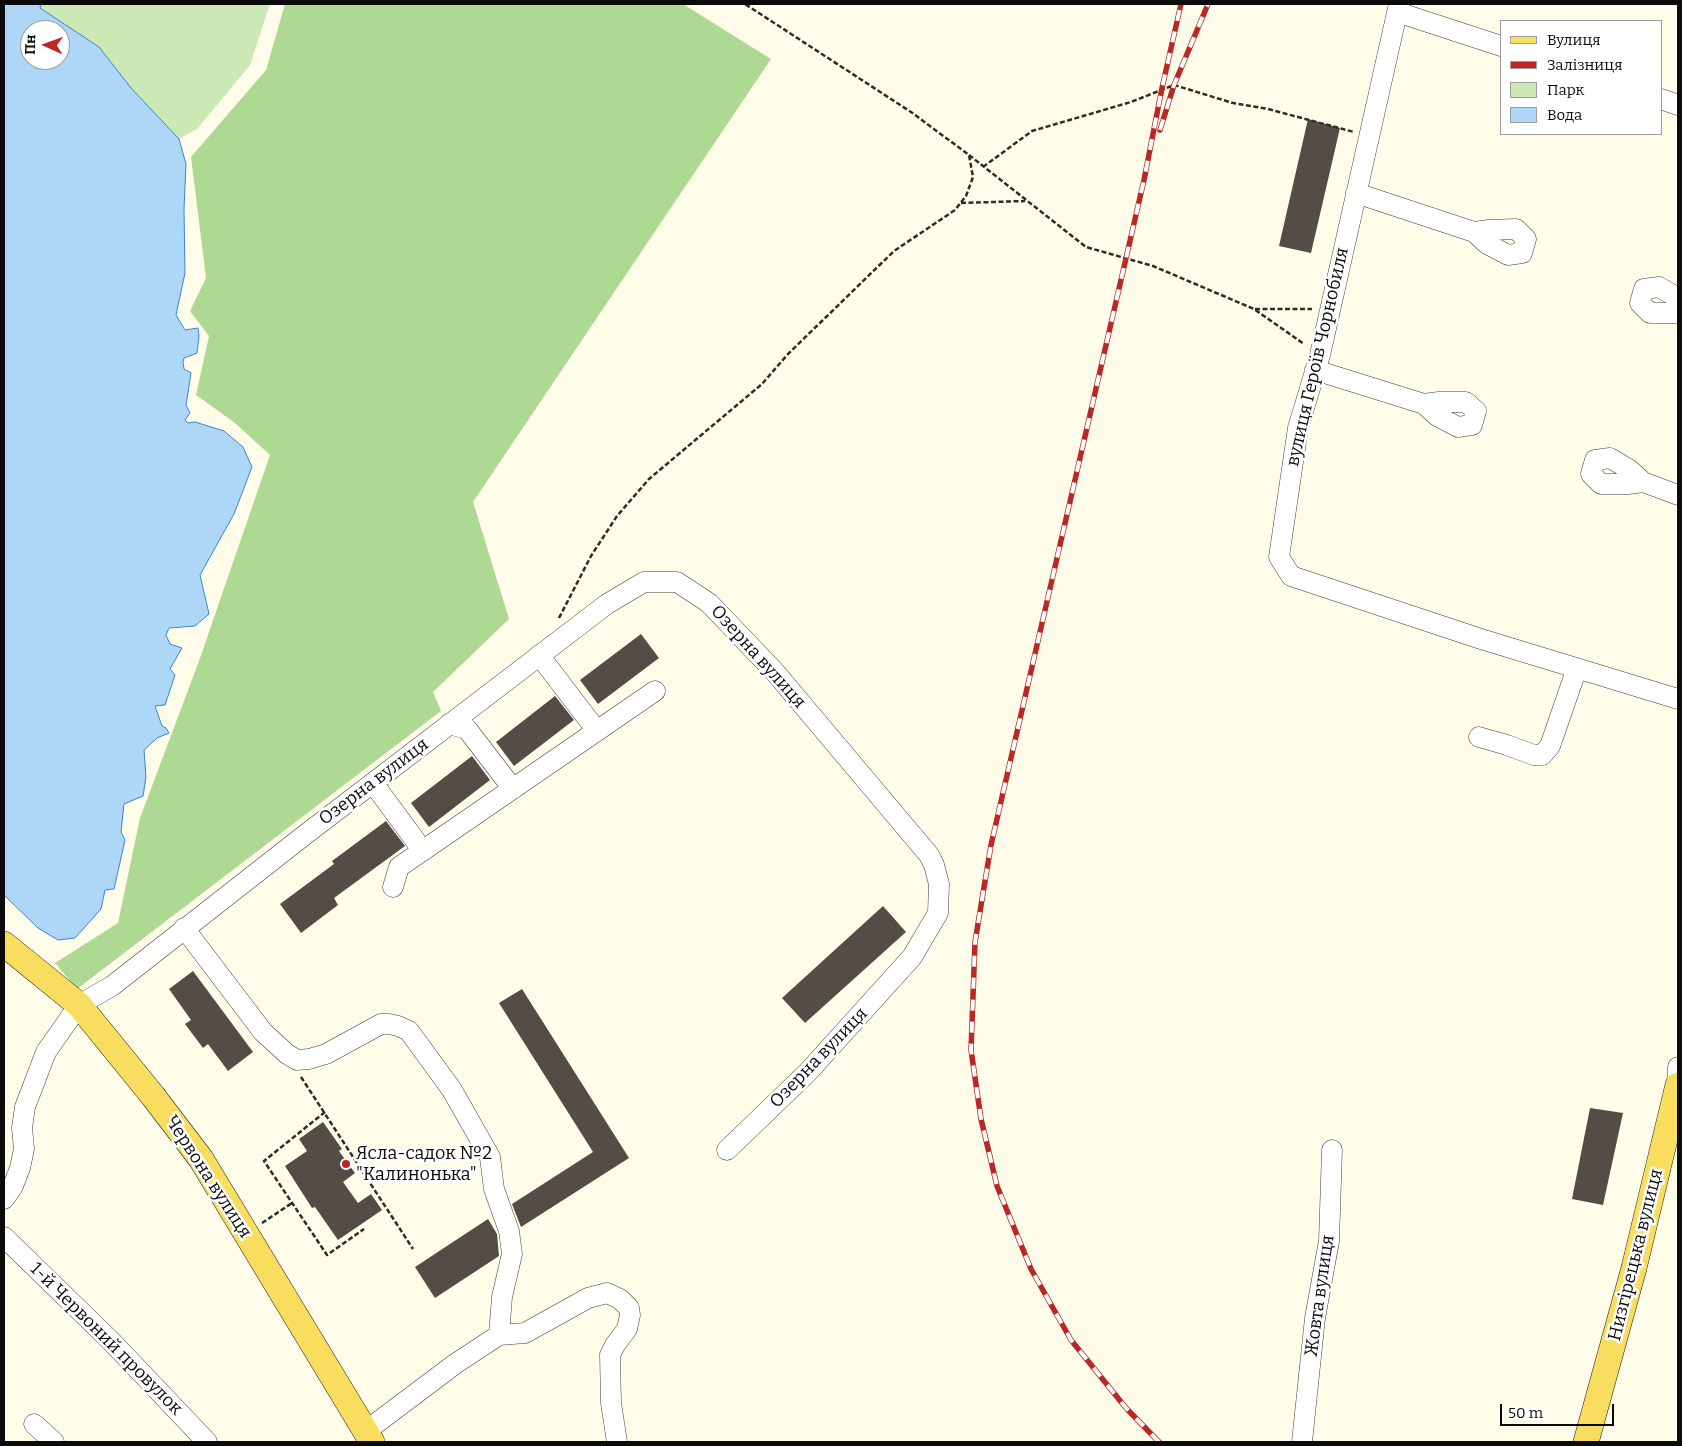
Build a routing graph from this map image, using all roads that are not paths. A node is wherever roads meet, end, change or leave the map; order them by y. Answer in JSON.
{"nodes":[{"id":1,"x":1398,"y":8,"type":"edge"},
{"id":2,"x":1500,"y":46,"type":"edge"},
{"id":3,"x":1662,"y":99,"type":"edge"},
{"id":4,"x":1678,"y":105,"type":"edge"},
{"id":5,"x":1356,"y":193,"type":"junction"},
{"id":6,"x":1474,"y":232,"type":"dead end"},
{"id":7,"x":1678,"y":298,"type":"edge"},
{"id":8,"x":1678,"y":313,"type":"edge"},
{"id":9,"x":1318,"y":362,"type":"junction"},
{"id":10,"x":1424,"y":404,"type":"dead end"},
{"id":11,"x":1643,"y":482,"type":"dead end"},
{"id":12,"x":1678,"y":495,"type":"edge"},
{"id":13,"x":539,"y":655,"type":"junction"},
{"id":14,"x":1577,"y":668,"type":"junction"},
{"id":15,"x":655,"y":691,"type":"dead end"},
{"id":16,"x":1678,"y":699,"type":"edge"},
{"id":17,"x":449,"y":724,"type":"junction"},
{"id":18,"x":597,"y":731,"type":"junction"},
{"id":19,"x":1479,"y":738,"type":"dead end"},
{"id":20,"x":373,"y":783,"type":"junction"},
{"id":21,"x":512,"y":789,"type":"junction"},
{"id":22,"x":423,"y":851,"type":"junction"},
{"id":23,"x":394,"y":888,"type":"dead end"},
{"id":24,"x":184,"y":928,"type":"junction"},
{"id":25,"x":4,"y":944,"type":"edge"},
{"id":26,"x":78,"y":1004,"type":"junction"},
{"id":27,"x":1678,"y":1081,"type":"edge"},
{"id":28,"x":727,"y":1150,"type":"dead end"},
{"id":29,"x":1332,"y":1150,"type":"dead end"},
{"id":30,"x":4,"y":1199,"type":"edge"},
{"id":31,"x":4,"y":1237,"type":"edge"},
{"id":32,"x":498,"y":1335,"type":"junction"},
{"id":33,"x":34,"y":1424,"type":"dead end"},
{"id":34,"x":369,"y":1437,"type":"edge"},
{"id":35,"x":54,"y":1442,"type":"edge"},
{"id":36,"x":207,"y":1442,"type":"edge"},
{"id":37,"x":617,"y":1442,"type":"edge"},
{"id":38,"x":1302,"y":1442,"type":"edge"},
{"id":39,"x":1586,"y":1442,"type":"edge"}],
"edges":[{"from":1,"to":2,"type":"street"},
{"from":1,"to":5,"type":"street","name":"вулиця Героїв Чорнобиля"},
{"from":3,"to":4,"type":"street"},
{"from":5,"to":6,"type":"street"},
{"from":5,"to":9,"type":"street","name":"вулиця Героїв Чорнобиля"},
{"from":7,"to":8,"type":"street"},
{"from":9,"to":10,"type":"street"},
{"from":9,"to":14,"type":"street","name":"вулиця Героїв Чорнобиля"},
{"from":11,"to":12,"type":"street"},
{"from":13,"to":17,"type":"street","name":"Озерна вулиця"},
{"from":13,"to":18,"type":"street"},
{"from":13,"to":28,"type":"street","name":"Озерна вулиця"},
{"from":14,"to":16,"type":"street","name":"вулиця Героїв Чорнобиля"},
{"from":14,"to":19,"type":"street"},
{"from":15,"to":18,"type":"street"},
{"from":17,"to":20,"type":"street","name":"Озерна вулиця"},
{"from":17,"to":21,"type":"street"},
{"from":18,"to":21,"type":"street"},
{"from":20,"to":22,"type":"street"},
{"from":20,"to":24,"type":"street","name":"Озерна вулиця"},
{"from":21,"to":22,"type":"street"},
{"from":22,"to":23,"type":"street"},
{"from":24,"to":26,"type":"street","name":"Озерна вулиця"},
{"from":24,"to":32,"type":"street"},
{"from":25,"to":26,"type":"main road","name":"Червона вулиця"},
{"from":26,"to":30,"type":"street"},
{"from":26,"to":34,"type":"main road","name":"Червона вулиця"},
{"from":27,"to":39,"type":"main road","name":"Низгірецька вулиця"},
{"from":29,"to":38,"type":"street","name":"Жовта вулиця"},
{"from":31,"to":36,"type":"street","name":"1-й Червоний провулок"},
{"from":32,"to":34,"type":"street"},
{"from":32,"to":37,"type":"street"},
{"from":33,"to":35,"type":"street"}]}
